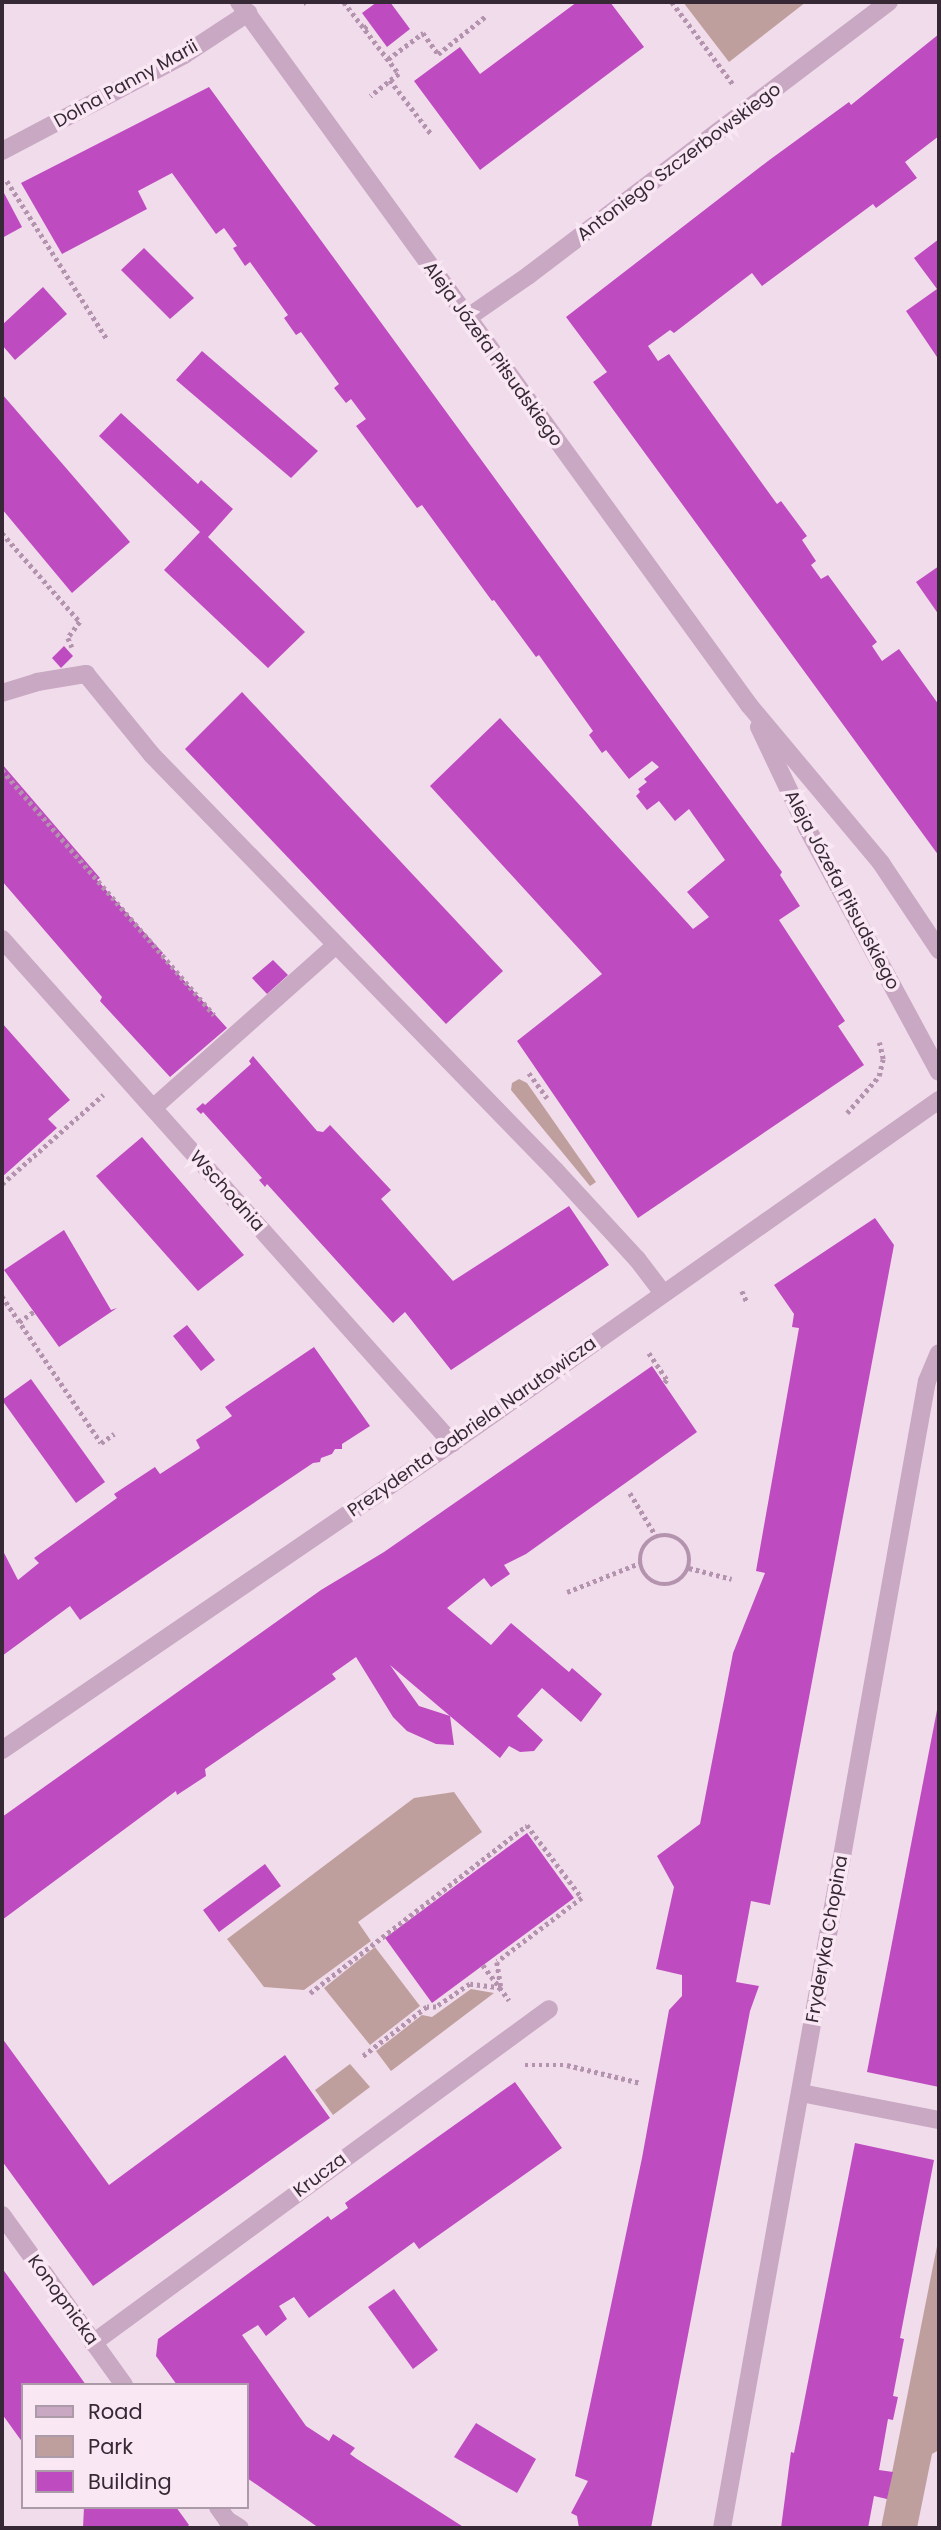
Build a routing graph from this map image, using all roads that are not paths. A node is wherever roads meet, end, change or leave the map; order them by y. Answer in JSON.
{"nodes":[{"id":1,"x":889,"y":2,"type":"edge"},
{"id":2,"x":243,"y":8,"type":"edge"},
{"id":3,"x":2,"y":151,"type":"edge"},
{"id":4,"x":467,"y":318,"type":"junction"},
{"id":5,"x":2,"y":693,"type":"edge"},
{"id":6,"x":749,"y":705,"type":"junction"},
{"id":7,"x":2,"y":939,"type":"edge"},
{"id":8,"x":336,"y":945,"type":"junction"},
{"id":9,"x":939,"y":950,"type":"edge"},
{"id":10,"x":939,"y":1072,"type":"edge"},
{"id":11,"x":939,"y":1100,"type":"edge"},
{"id":12,"x":153,"y":1108,"type":"junction"},
{"id":13,"x":663,"y":1293,"type":"junction"},
{"id":14,"x":939,"y":1353,"type":"edge"},
{"id":15,"x":452,"y":1443,"type":"junction"},
{"id":16,"x":5,"y":1741,"type":"edge"},
{"id":17,"x":549,"y":2009,"type":"dead end"},
{"id":18,"x":801,"y":2093,"type":"junction"},
{"id":19,"x":939,"y":2120,"type":"edge"},
{"id":20,"x":2,"y":2215,"type":"edge"},
{"id":21,"x":93,"y":2343,"type":"junction"},
{"id":22,"x":123,"y":2383,"type":"edge"},
{"id":23,"x":722,"y":2528,"type":"edge"}],
"edges":[{"from":1,"to":4,"type":"street","name":"Antoniego Szczerbowskiego"},
{"from":2,"to":3,"type":"street","name":"Dolna Panny Marii"},
{"from":2,"to":4,"type":"street","name":"Aleja Józefa Piłsudskiego"},
{"from":4,"to":6,"type":"street","name":"Aleja Józefa Piłsudskiego"},
{"from":5,"to":8,"type":"street"},
{"from":6,"to":9,"type":"street","name":"Aleja Józefa Piłsudskiego"},
{"from":6,"to":10,"type":"street","name":"Aleja Józefa Piłsudskiego"},
{"from":7,"to":12,"type":"street","name":"Wschodnia"},
{"from":8,"to":12,"type":"street"},
{"from":8,"to":13,"type":"street"},
{"from":11,"to":13,"type":"street","name":"Prezydenta Gabriela Narutowicza"},
{"from":12,"to":15,"type":"street","name":"Wschodnia"},
{"from":13,"to":15,"type":"street","name":"Prezydenta Gabriela Narutowicza"},
{"from":14,"to":18,"type":"street","name":"Fryderyka Chopina"},
{"from":15,"to":16,"type":"street","name":"Prezydenta Gabriela Narutowicza"},
{"from":17,"to":21,"type":"street","name":"Krucza"},
{"from":18,"to":19,"type":"street"},
{"from":18,"to":23,"type":"street","name":"Fryderyka Chopina"},
{"from":20,"to":21,"type":"street","name":"Konopnicka"},
{"from":21,"to":22,"type":"street","name":"Konopnicka"}]}
